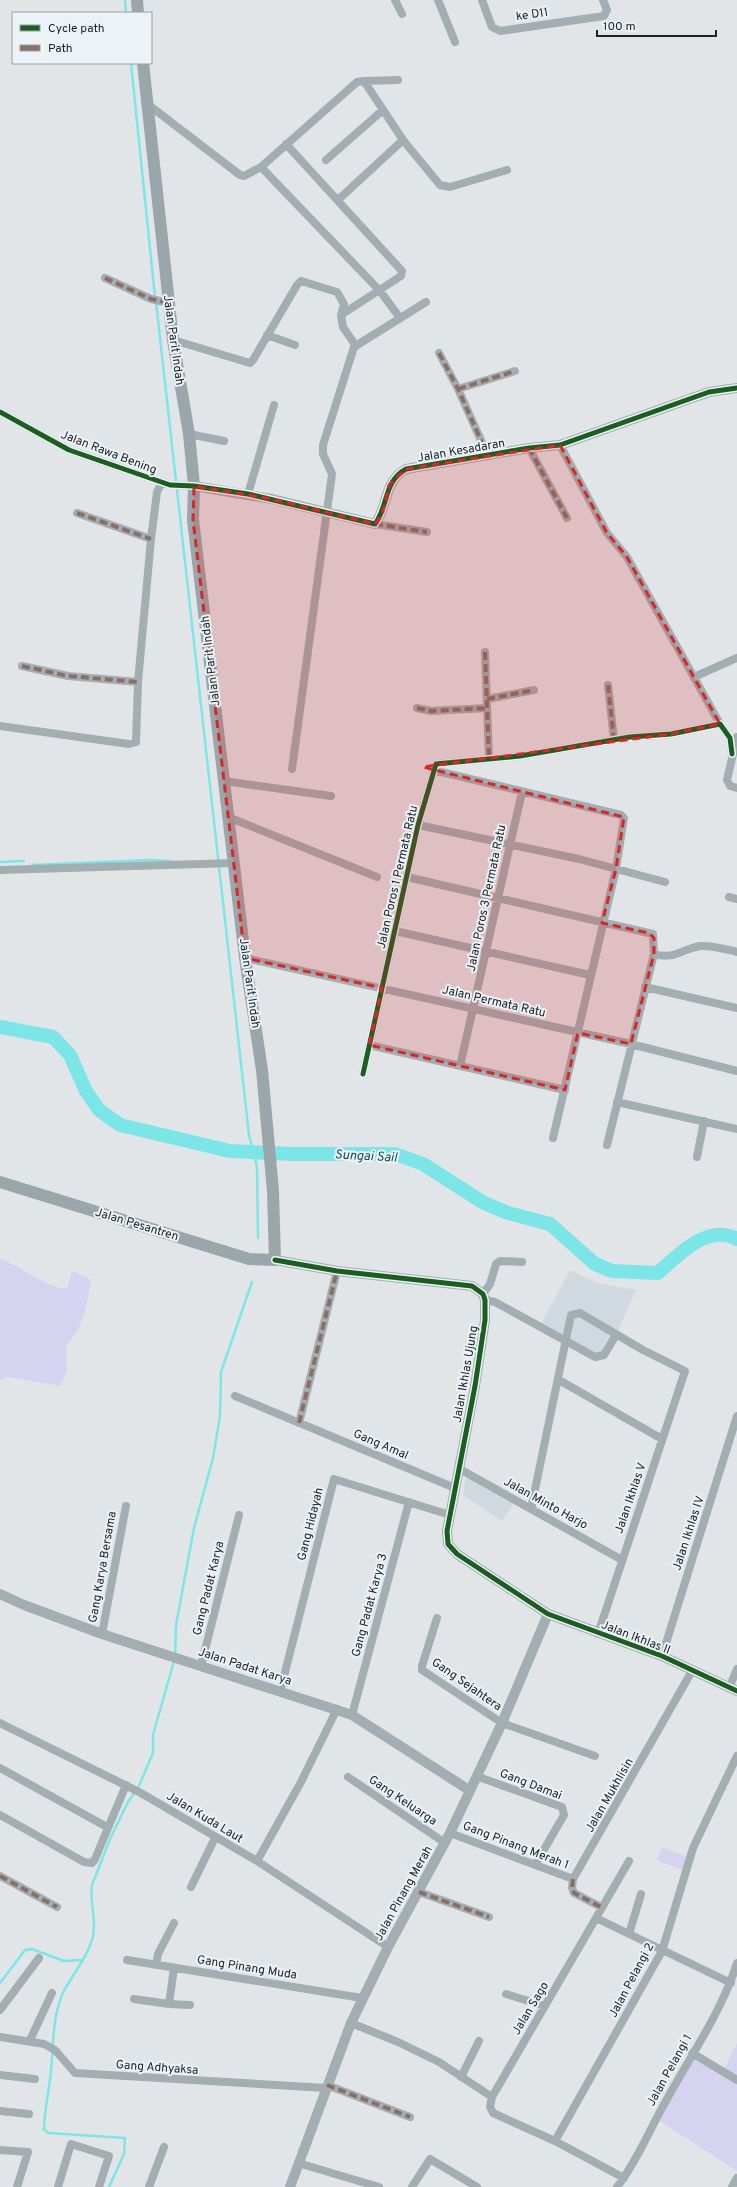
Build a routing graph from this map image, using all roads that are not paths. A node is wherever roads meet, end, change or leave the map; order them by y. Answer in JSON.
{"nodes":[{"id":1,"x":137,"y":0,"type":"edge"},
{"id":2,"x":395,"y":0,"type":"edge"},
{"id":3,"x":438,"y":0,"type":"edge"},
{"id":4,"x":482,"y":0,"type":"edge"},
{"id":5,"x":604,"y":0,"type":"edge"},
{"id":6,"x":138,"y":12,"type":"edge"},
{"id":7,"x":402,"y":14,"type":"dead end"},
{"id":8,"x":455,"y":42,"type":"dead end"},
{"id":9,"x":143,"y":64,"type":"edge"},
{"id":10,"x":398,"y":80,"type":"dead end"},
{"id":11,"x":364,"y":81,"type":"junction"},
{"id":12,"x":146,"y":103,"type":"junction"},
{"id":13,"x":383,"y":110,"type":"junction"},
{"id":14,"x":403,"y":140,"type":"junction"},
{"id":15,"x":286,"y":144,"type":"junction"},
{"id":16,"x":326,"y":160,"type":"dead end"},
{"id":17,"x":261,"y":167,"type":"junction"},
{"id":18,"x":507,"y":170,"type":"dead end"},
{"id":19,"x":339,"y":199,"type":"junction"},
{"id":20,"x":105,"y":278,"type":"dead end"},
{"id":21,"x":380,"y":291,"type":"junction"},
{"id":22,"x":426,"y":302,"type":"dead end"},
{"id":23,"x":166,"y":303,"type":"junction"},
{"id":24,"x":341,"y":315,"type":"junction"},
{"id":25,"x":400,"y":318,"type":"junction"},
{"id":26,"x":268,"y":335,"type":"junction"},
{"id":27,"x":173,"y":340,"type":"junction"},
{"id":28,"x":295,"y":346,"type":"dead end"},
{"id":29,"x":356,"y":346,"type":"junction"},
{"id":30,"x":439,"y":353,"type":"dead end"},
{"id":31,"x":515,"y":371,"type":"dead end"},
{"id":32,"x":737,"y":388,"type":"edge"},
{"id":33,"x":458,"y":389,"type":"junction"},
{"id":34,"x":274,"y":405,"type":"dead end"},
{"id":35,"x":0,"y":412,"type":"edge"},
{"id":36,"x":189,"y":434,"type":"junction"},
{"id":37,"x":224,"y":442,"type":"dead end"},
{"id":38,"x":560,"y":446,"type":"junction"},
{"id":39,"x":529,"y":448,"type":"junction"},
{"id":40,"x":488,"y":456,"type":"junction"},
{"id":41,"x":166,"y":484,"type":"junction"},
{"id":42,"x":194,"y":486,"type":"junction"},
{"id":43,"x":248,"y":494,"type":"junction"},
{"id":44,"x":326,"y":512,"type":"junction"},
{"id":45,"x":77,"y":513,"type":"dead end"},
{"id":46,"x":567,"y":518,"type":"dead end"},
{"id":47,"x":375,"y":524,"type":"junction"},
{"id":48,"x":427,"y":532,"type":"dead end"},
{"id":49,"x":151,"y":539,"type":"junction"},
{"id":50,"x":485,"y":652,"type":"dead end"},
{"id":51,"x":737,"y":658,"type":"edge"},
{"id":52,"x":22,"y":666,"type":"dead end"},
{"id":53,"x":694,"y":677,"type":"junction"},
{"id":54,"x":138,"y":682,"type":"junction"},
{"id":55,"x":608,"y":685,"type":"dead end"},
{"id":56,"x":534,"y":690,"type":"dead end"},
{"id":57,"x":487,"y":703,"type":"junction"},
{"id":58,"x":417,"y":708,"type":"dead end"},
{"id":59,"x":720,"y":724,"type":"junction"},
{"id":60,"x":0,"y":726,"type":"edge"},
{"id":61,"x":737,"y":737,"type":"edge"},
{"id":62,"x":614,"y":740,"type":"junction"},
{"id":63,"x":732,"y":754,"type":"junction"},
{"id":64,"x":489,"y":758,"type":"junction"},
{"id":65,"x":292,"y":769,"type":"dead end"},
{"id":66,"x":433,"y":770,"type":"junction"},
{"id":67,"x":224,"y":781,"type":"junction"},
{"id":68,"x":737,"y":788,"type":"edge"},
{"id":69,"x":522,"y":792,"type":"junction"},
{"id":70,"x":331,"y":796,"type":"dead end"},
{"id":71,"x":228,"y":817,"type":"junction"},
{"id":72,"x":418,"y":825,"type":"junction"},
{"id":73,"x":510,"y":845,"type":"junction"},
{"id":74,"x":230,"y":863,"type":"junction"},
{"id":75,"x":616,"y":869,"type":"junction"},
{"id":76,"x":0,"y":870,"type":"edge"},
{"id":77,"x":377,"y":877,"type":"dead end"},
{"id":78,"x":407,"y":878,"type":"junction"},
{"id":79,"x":665,"y":882,"type":"dead end"},
{"id":80,"x":498,"y":899,"type":"junction"},
{"id":81,"x":602,"y":923,"type":"junction"},
{"id":82,"x":395,"y":931,"type":"junction"},
{"id":83,"x":487,"y":952,"type":"junction"},
{"id":84,"x":737,"y":952,"type":"edge"},
{"id":85,"x":654,"y":954,"type":"junction"},
{"id":86,"x":245,"y":958,"type":"junction"},
{"id":87,"x":590,"y":975,"type":"junction"},
{"id":88,"x":645,"y":987,"type":"junction"},
{"id":89,"x":382,"y":988,"type":"junction"},
{"id":90,"x":737,"y":1008,"type":"edge"},
{"id":91,"x":474,"y":1009,"type":"junction"},
{"id":92,"x":578,"y":1033,"type":"junction"},
{"id":93,"x":631,"y":1044,"type":"junction"},
{"id":94,"x":369,"y":1045,"type":"junction"},
{"id":95,"x":460,"y":1066,"type":"junction"},
{"id":96,"x":737,"y":1071,"type":"edge"},
{"id":97,"x":363,"y":1074,"type":"dead end"},
{"id":98,"x":565,"y":1090,"type":"junction"},
{"id":99,"x":617,"y":1102,"type":"junction"},
{"id":100,"x":704,"y":1121,"type":"junction"},
{"id":101,"x":737,"y":1128,"type":"edge"},
{"id":102,"x":553,"y":1138,"type":"dead end"},
{"id":103,"x":607,"y":1145,"type":"dead end"},
{"id":104,"x":697,"y":1157,"type":"dead end"},
{"id":105,"x":0,"y":1182,"type":"edge"},
{"id":106,"x":276,"y":1260,"type":"junction"},
{"id":107,"x":522,"y":1262,"type":"dead end"},
{"id":108,"x":337,"y":1271,"type":"junction"},
{"id":109,"x":484,"y":1297,"type":"junction"},
{"id":110,"x":616,"y":1334,"type":"junction"},
{"id":111,"x":567,"y":1341,"type":"junction"},
{"id":112,"x":559,"y":1380,"type":"junction"},
{"id":113,"x":235,"y":1396,"type":"dead end"},
{"id":114,"x":737,"y":1416,"type":"edge"},
{"id":115,"x":298,"y":1423,"type":"junction"},
{"id":116,"x":662,"y":1439,"type":"junction"},
{"id":117,"x":458,"y":1468,"type":"junction"},
{"id":118,"x":455,"y":1488,"type":"junction"},
{"id":119,"x":409,"y":1502,"type":"junction"},
{"id":120,"x":126,"y":1506,"type":"dead end"},
{"id":121,"x":531,"y":1509,"type":"junction"},
{"id":122,"x":239,"y":1515,"type":"dead end"},
{"id":123,"x":450,"y":1515,"type":"junction"},
{"id":124,"x":622,"y":1560,"type":"junction"},
{"id":125,"x":0,"y":1594,"type":"edge"},
{"id":126,"x":548,"y":1614,"type":"junction"},
{"id":127,"x":437,"y":1618,"type":"dead end"},
{"id":128,"x":102,"y":1634,"type":"junction"},
{"id":129,"x":598,"y":1634,"type":"junction"},
{"id":130,"x":662,"y":1656,"type":"junction"},
{"id":131,"x":201,"y":1666,"type":"junction"},
{"id":132,"x":737,"y":1669,"type":"edge"},
{"id":133,"x":692,"y":1671,"type":"junction"},
{"id":134,"x":733,"y":1689,"type":"edge"},
{"id":135,"x":280,"y":1692,"type":"junction"},
{"id":136,"x":337,"y":1709,"type":"junction"},
{"id":137,"x":352,"y":1715,"type":"junction"},
{"id":138,"x":0,"y":1723,"type":"edge"},
{"id":139,"x":502,"y":1723,"type":"junction"},
{"id":140,"x":595,"y":1756,"type":"dead end"},
{"id":141,"x":737,"y":1756,"type":"edge"},
{"id":142,"x":0,"y":1768,"type":"edge"},
{"id":143,"x":476,"y":1776,"type":"junction"},
{"id":144,"x":348,"y":1777,"type":"dead end"},
{"id":145,"x":127,"y":1785,"type":"junction"},
{"id":146,"x":469,"y":1790,"type":"junction"},
{"id":147,"x":0,"y":1815,"type":"edge"},
{"id":148,"x":107,"y":1827,"type":"junction"},
{"id":149,"x":450,"y":1833,"type":"junction"},
{"id":150,"x":215,"y":1838,"type":"junction"},
{"id":151,"x":445,"y":1843,"type":"junction"},
{"id":152,"x":257,"y":1861,"type":"junction"},
{"id":153,"x":629,"y":1861,"type":"dead end"},
{"id":154,"x":535,"y":1865,"type":"junction"},
{"id":155,"x":0,"y":1876,"type":"edge"},
{"id":156,"x":574,"y":1879,"type":"junction"},
{"id":157,"x":191,"y":1887,"type":"dead end"},
{"id":158,"x":418,"y":1892,"type":"junction"},
{"id":159,"x":642,"y":1894,"type":"dead end"},
{"id":160,"x":57,"y":1907,"type":"dead end"},
{"id":161,"x":602,"y":1908,"type":"junction"},
{"id":162,"x":489,"y":1917,"type":"dead end"},
{"id":163,"x":596,"y":1918,"type":"junction"},
{"id":164,"x":174,"y":1923,"type":"dead end"},
{"id":165,"x":629,"y":1934,"type":"junction"},
{"id":166,"x":388,"y":1947,"type":"junction"},
{"id":167,"x":662,"y":1951,"type":"junction"},
{"id":168,"x":40,"y":1958,"type":"dead end"},
{"id":169,"x":127,"y":1960,"type":"dead end"},
{"id":170,"x":737,"y":1963,"type":"edge"},
{"id":171,"x":156,"y":1965,"type":"junction"},
{"id":172,"x":174,"y":1968,"type":"junction"},
{"id":173,"x":731,"y":1983,"type":"junction"},
{"id":174,"x":52,"y":1993,"type":"dead end"},
{"id":175,"x":506,"y":1994,"type":"dead end"},
{"id":176,"x":362,"y":1998,"type":"junction"},
{"id":177,"x":134,"y":1999,"type":"dead end"},
{"id":178,"x":169,"y":2004,"type":"junction"},
{"id":179,"x":190,"y":2005,"type":"dead end"},
{"id":180,"x":545,"y":2006,"type":"junction"},
{"id":181,"x":0,"y":2010,"type":"edge"},
{"id":182,"x":350,"y":2023,"type":"junction"},
{"id":183,"x":0,"y":2036,"type":"edge"},
{"id":184,"x":30,"y":2040,"type":"junction"},
{"id":185,"x":479,"y":2041,"type":"dead end"},
{"id":186,"x":692,"y":2053,"type":"junction"},
{"id":187,"x":0,"y":2075,"type":"edge"},
{"id":188,"x":461,"y":2077,"type":"junction"},
{"id":189,"x":35,"y":2079,"type":"dead end"},
{"id":190,"x":737,"y":2080,"type":"edge"},
{"id":191,"x":327,"y":2086,"type":"junction"},
{"id":192,"x":492,"y":2096,"type":"junction"},
{"id":193,"x":0,"y":2111,"type":"edge"},
{"id":194,"x":28,"y":2114,"type":"dead end"},
{"id":195,"x":410,"y":2117,"type":"dead end"},
{"id":196,"x":555,"y":2141,"type":"junction"},
{"id":197,"x":164,"y":2147,"type":"dead end"},
{"id":198,"x":0,"y":2150,"type":"edge"},
{"id":199,"x":298,"y":2163,"type":"junction"},
{"id":200,"x":624,"y":2178,"type":"junction"},
{"id":201,"x":737,"y":2178,"type":"edge"},
{"id":202,"x":16,"y":2187,"type":"edge"},
{"id":203,"x":58,"y":2187,"type":"edge"},
{"id":204,"x":99,"y":2187,"type":"edge"},
{"id":205,"x":150,"y":2187,"type":"edge"},
{"id":206,"x":290,"y":2187,"type":"edge"},
{"id":207,"x":379,"y":2187,"type":"edge"},
{"id":208,"x":412,"y":2187,"type":"edge"},
{"id":209,"x":477,"y":2187,"type":"edge"},
{"id":210,"x":617,"y":2187,"type":"edge"},
{"id":211,"x":732,"y":2187,"type":"edge"}],
"edges":[{"from":1,"to":6,"type":"main road"},
{"from":2,"to":7,"type":"street"},
{"from":3,"to":8,"type":"street"},
{"from":4,"to":5,"type":"street","name":"ke D11"},
{"from":9,"to":12,"type":"main road","name":"Jalan Parit Indah"},
{"from":10,"to":11,"type":"street"},
{"from":11,"to":13,"type":"street"},
{"from":11,"to":15,"type":"street"},
{"from":12,"to":17,"type":"street"},
{"from":12,"to":23,"type":"main road","name":"Jalan Parit Indah"},
{"from":13,"to":14,"type":"street"},
{"from":13,"to":16,"type":"street"},
{"from":14,"to":18,"type":"street"},
{"from":14,"to":19,"type":"street"},
{"from":15,"to":17,"type":"street"},
{"from":15,"to":19,"type":"street"},
{"from":17,"to":21,"type":"street"},
{"from":19,"to":21,"type":"street"},
{"from":20,"to":23,"type":"street"},
{"from":21,"to":24,"type":"street"},
{"from":21,"to":25,"type":"street"},
{"from":22,"to":25,"type":"street"},
{"from":23,"to":27,"type":"main road","name":"Jalan Parit Indah"},
{"from":24,"to":26,"type":"street"},
{"from":24,"to":29,"type":"street"},
{"from":25,"to":29,"type":"street"},
{"from":26,"to":27,"type":"street"},
{"from":26,"to":28,"type":"street"},
{"from":27,"to":36,"type":"main road","name":"Jalan Parit Indah"},
{"from":29,"to":44,"type":"street"},
{"from":30,"to":33,"type":"street"},
{"from":31,"to":33,"type":"street"},
{"from":32,"to":38,"type":"street","name":"Jalan Kesadaran"},
{"from":33,"to":40,"type":"street"},
{"from":34,"to":43,"type":"street"},
{"from":35,"to":41,"type":"street","name":"Jalan Rawa Bening"},
{"from":36,"to":37,"type":"street"},
{"from":36,"to":42,"type":"main road","name":"Jalan Parit Indah"},
{"from":38,"to":39,"type":"street","name":"Jalan Kesadaran"},
{"from":38,"to":53,"type":"street"},
{"from":39,"to":40,"type":"street","name":"Jalan Kesadaran"},
{"from":39,"to":46,"type":"street"},
{"from":40,"to":47,"type":"street","name":"Jalan Kesadaran"},
{"from":41,"to":42,"type":"street","name":"Jalan Rawa Bening"},
{"from":41,"to":49,"type":"street"},
{"from":42,"to":43,"type":"street"},
{"from":42,"to":67,"type":"main road","name":"Jalan Parit Indah"},
{"from":43,"to":44,"type":"street"},
{"from":44,"to":47,"type":"street"},
{"from":44,"to":65,"type":"street"},
{"from":45,"to":49,"type":"street"},
{"from":47,"to":48,"type":"street"},
{"from":49,"to":54,"type":"street"},
{"from":50,"to":57,"type":"street"},
{"from":51,"to":53,"type":"street"},
{"from":52,"to":54,"type":"street"},
{"from":53,"to":59,"type":"street"},
{"from":54,"to":60,"type":"street"},
{"from":55,"to":62,"type":"street"},
{"from":56,"to":57,"type":"street"},
{"from":57,"to":58,"type":"street"},
{"from":57,"to":64,"type":"street"},
{"from":59,"to":62,"type":"street"},
{"from":59,"to":63,"type":"street"},
{"from":61,"to":63,"type":"street"},
{"from":62,"to":64,"type":"street"},
{"from":63,"to":68,"type":"street"},
{"from":64,"to":66,"type":"street"},
{"from":66,"to":69,"type":"street"},
{"from":66,"to":72,"type":"street","name":"Jalan Poros 1 Permata Ratu"},
{"from":67,"to":70,"type":"street"},
{"from":67,"to":71,"type":"main road","name":"Jalan Parit Indah"},
{"from":69,"to":73,"type":"street","name":"Jalan Poros 3 Permata Ratu"},
{"from":69,"to":75,"type":"street"},
{"from":71,"to":74,"type":"main road","name":"Jalan Parit Indah"},
{"from":71,"to":77,"type":"street"},
{"from":72,"to":73,"type":"street"},
{"from":72,"to":78,"type":"street","name":"Jalan Poros 1 Permata Ratu"},
{"from":73,"to":75,"type":"street"},
{"from":73,"to":80,"type":"street","name":"Jalan Poros 3 Permata Ratu"},
{"from":74,"to":76,"type":"street"},
{"from":74,"to":86,"type":"main road","name":"Jalan Parit Indah"},
{"from":75,"to":79,"type":"street"},
{"from":75,"to":81,"type":"street"},
{"from":78,"to":80,"type":"street"},
{"from":78,"to":82,"type":"street","name":"Jalan Poros 1 Permata Ratu"},
{"from":80,"to":81,"type":"street"},
{"from":80,"to":83,"type":"street","name":"Jalan Poros 3 Permata Ratu"},
{"from":81,"to":85,"type":"street"},
{"from":81,"to":87,"type":"street"},
{"from":82,"to":83,"type":"street"},
{"from":82,"to":89,"type":"street","name":"Jalan Poros 1 Permata Ratu"},
{"from":83,"to":87,"type":"street"},
{"from":83,"to":91,"type":"street","name":"Jalan Poros 3 Permata Ratu"},
{"from":84,"to":85,"type":"street"},
{"from":85,"to":88,"type":"street"},
{"from":86,"to":89,"type":"street","name":"Jalan Permata Ratu"},
{"from":86,"to":106,"type":"main road","name":"Jalan Parit Indah"},
{"from":87,"to":92,"type":"street"},
{"from":88,"to":90,"type":"street"},
{"from":88,"to":93,"type":"street"},
{"from":89,"to":91,"type":"street","name":"Jalan Permata Ratu"},
{"from":89,"to":94,"type":"street","name":"Jalan Poros 1 Permata Ratu"},
{"from":91,"to":92,"type":"street","name":"Jalan Permata Ratu"},
{"from":91,"to":95,"type":"street","name":"Jalan Poros 3 Permata Ratu"},
{"from":92,"to":93,"type":"street","name":"Jalan Permata Ratu"},
{"from":92,"to":98,"type":"street"},
{"from":93,"to":96,"type":"street","name":"Jalan Permata Ratu"},
{"from":93,"to":99,"type":"street"},
{"from":94,"to":95,"type":"street"},
{"from":94,"to":97,"type":"street","name":"Jalan Poros 1 Permata Ratu"},
{"from":95,"to":98,"type":"street"},
{"from":98,"to":102,"type":"street"},
{"from":99,"to":100,"type":"street"},
{"from":99,"to":103,"type":"street"},
{"from":100,"to":101,"type":"street"},
{"from":100,"to":104,"type":"street"},
{"from":105,"to":106,"type":"main road","name":"Jalan Pesantren"},
{"from":106,"to":108,"type":"street"},
{"from":107,"to":109,"type":"street"},
{"from":108,"to":109,"type":"street"},
{"from":108,"to":115,"type":"street"},
{"from":109,"to":111,"type":"street"},
{"from":109,"to":117,"type":"street","name":"Jalan Ikhlas Ujung"},
{"from":110,"to":111,"type":"street"},
{"from":110,"to":111,"type":"street"},
{"from":110,"to":116,"type":"street","name":"Jalan Ikhlas V"},
{"from":111,"to":112,"type":"street"},
{"from":112,"to":116,"type":"street"},
{"from":112,"to":121,"type":"street"},
{"from":113,"to":115,"type":"street","name":"Gang Amal"},
{"from":114,"to":130,"type":"street","name":"Jalan Ikhlas IV"},
{"from":115,"to":118,"type":"street","name":"Gang Amal"},
{"from":116,"to":124,"type":"street","name":"Jalan Ikhlas V"},
{"from":117,"to":118,"type":"street","name":"Jalan Ikhlas Ujung"},
{"from":117,"to":121,"type":"street","name":"Jalan Minto Harjo"},
{"from":118,"to":123,"type":"street","name":"Jalan Ikhlas Ujung"},
{"from":119,"to":123,"type":"street","name":"Gang Hidayah"},
{"from":119,"to":135,"type":"street","name":"Gang Hidayah"},
{"from":119,"to":137,"type":"street","name":"Gang Padat Karya 3"},
{"from":120,"to":128,"type":"street","name":"Gang Karya Bersama"},
{"from":121,"to":124,"type":"street","name":"Jalan Minto Harjo"},
{"from":122,"to":131,"type":"street","name":"Gang Padat Karya"},
{"from":123,"to":126,"type":"street","name":"Jalan Ikhlas Ujung"},
{"from":124,"to":129,"type":"street","name":"Jalan Ikhlas V"},
{"from":125,"to":128,"type":"street","name":"Jalan Padat Karya"},
{"from":126,"to":129,"type":"street","name":"Jalan Ikhlas II"},
{"from":126,"to":139,"type":"street","name":"Jalan Pinang Merah"},
{"from":127,"to":139,"type":"street","name":"Gang Sejahtera"},
{"from":128,"to":131,"type":"street","name":"Jalan Padat Karya"},
{"from":129,"to":130,"type":"street","name":"Jalan Ikhlas II"},
{"from":130,"to":133,"type":"street","name":"Jalan Ikhlas II"},
{"from":131,"to":135,"type":"street","name":"Jalan Padat Karya"},
{"from":132,"to":134,"type":"street"},
{"from":133,"to":134,"type":"street","name":"Jalan Ikhlas II"},
{"from":133,"to":156,"type":"street","name":"Jalan Mukhlisin"},
{"from":135,"to":136,"type":"street","name":"Jalan Padat Karya"},
{"from":136,"to":137,"type":"street","name":"Jalan Padat Karya"},
{"from":136,"to":152,"type":"street"},
{"from":137,"to":146,"type":"street","name":"Jalan Padat Karya"},
{"from":138,"to":145,"type":"street","name":"Jalan Kuda Laut"},
{"from":139,"to":140,"type":"street"},
{"from":139,"to":143,"type":"street","name":"Jalan Pinang Merah"},
{"from":141,"to":167,"type":"street","name":"Jalan Pelangi 2"},
{"from":142,"to":148,"type":"street"},
{"from":143,"to":146,"type":"street","name":"Jalan Pinang Merah"},
{"from":143,"to":154,"type":"street","name":"Gang Damai"},
{"from":144,"to":151,"type":"street","name":"Gang Keluarga"},
{"from":145,"to":148,"type":"street"},
{"from":145,"to":150,"type":"street","name":"Jalan Kuda Laut"},
{"from":146,"to":149,"type":"street","name":"Jalan Pinang Merah"},
{"from":147,"to":148,"type":"street"},
{"from":149,"to":151,"type":"street","name":"Jalan Pinang Merah"},
{"from":149,"to":154,"type":"street","name":"Gang Pinang Merah 1"},
{"from":150,"to":152,"type":"street","name":"Jalan Kuda Laut"},
{"from":150,"to":157,"type":"street"},
{"from":151,"to":158,"type":"street","name":"Jalan Pinang Merah"},
{"from":152,"to":166,"type":"street","name":"Jalan Kuda Laut"},
{"from":153,"to":161,"type":"street"},
{"from":154,"to":156,"type":"street","name":"Gang Pinang Merah 1"},
{"from":155,"to":160,"type":"street"},
{"from":156,"to":161,"type":"street"},
{"from":158,"to":162,"type":"street"},
{"from":158,"to":166,"type":"street","name":"Jalan Pinang Merah"},
{"from":159,"to":165,"type":"street"},
{"from":161,"to":163,"type":"street"},
{"from":163,"to":165,"type":"street"},
{"from":163,"to":180,"type":"street","name":"Jalan Sago"},
{"from":164,"to":171,"type":"street"},
{"from":165,"to":167,"type":"street"},
{"from":166,"to":176,"type":"street","name":"Jalan Pinang Merah"},
{"from":167,"to":173,"type":"street"},
{"from":167,"to":196,"type":"street","name":"Jalan Pelangi 2"},
{"from":168,"to":181,"type":"street"},
{"from":169,"to":171,"type":"street","name":"Gang Pinang Muda"},
{"from":170,"to":173,"type":"street","name":"Jalan Pelangi 1"},
{"from":171,"to":172,"type":"street","name":"Gang Pinang Muda"},
{"from":172,"to":176,"type":"street","name":"Gang Pinang Muda"},
{"from":172,"to":178,"type":"street"},
{"from":173,"to":186,"type":"street","name":"Jalan Pelangi 1"},
{"from":174,"to":184,"type":"street"},
{"from":175,"to":180,"type":"street"},
{"from":176,"to":182,"type":"street","name":"Jalan Pinang Merah"},
{"from":177,"to":178,"type":"street"},
{"from":178,"to":179,"type":"street"},
{"from":180,"to":192,"type":"street","name":"Jalan Sago"},
{"from":182,"to":188,"type":"street"},
{"from":182,"to":191,"type":"street","name":"Jalan Pinang Merah"},
{"from":183,"to":184,"type":"street","name":"Gang Adhyaksa"},
{"from":184,"to":191,"type":"street","name":"Gang Adhyaksa"},
{"from":185,"to":188,"type":"street"},
{"from":186,"to":190,"type":"street"},
{"from":186,"to":200,"type":"street","name":"Jalan Pelangi 1"},
{"from":187,"to":189,"type":"street"},
{"from":188,"to":192,"type":"street"},
{"from":191,"to":195,"type":"street","name":"Gang Adhyaksa"},
{"from":191,"to":199,"type":"street","name":"Jalan Pinang Merah"},
{"from":192,"to":196,"type":"street"},
{"from":193,"to":194,"type":"street"},
{"from":196,"to":200,"type":"street"},
{"from":197,"to":205,"type":"street"},
{"from":198,"to":202,"type":"street"},
{"from":199,"to":206,"type":"street","name":"Jalan Pinang Merah"},
{"from":199,"to":207,"type":"street"},
{"from":200,"to":210,"type":"street","name":"Jalan Pelangi 1"},
{"from":201,"to":211,"type":"street"},
{"from":203,"to":204,"type":"street"},
{"from":208,"to":209,"type":"street"}]}
